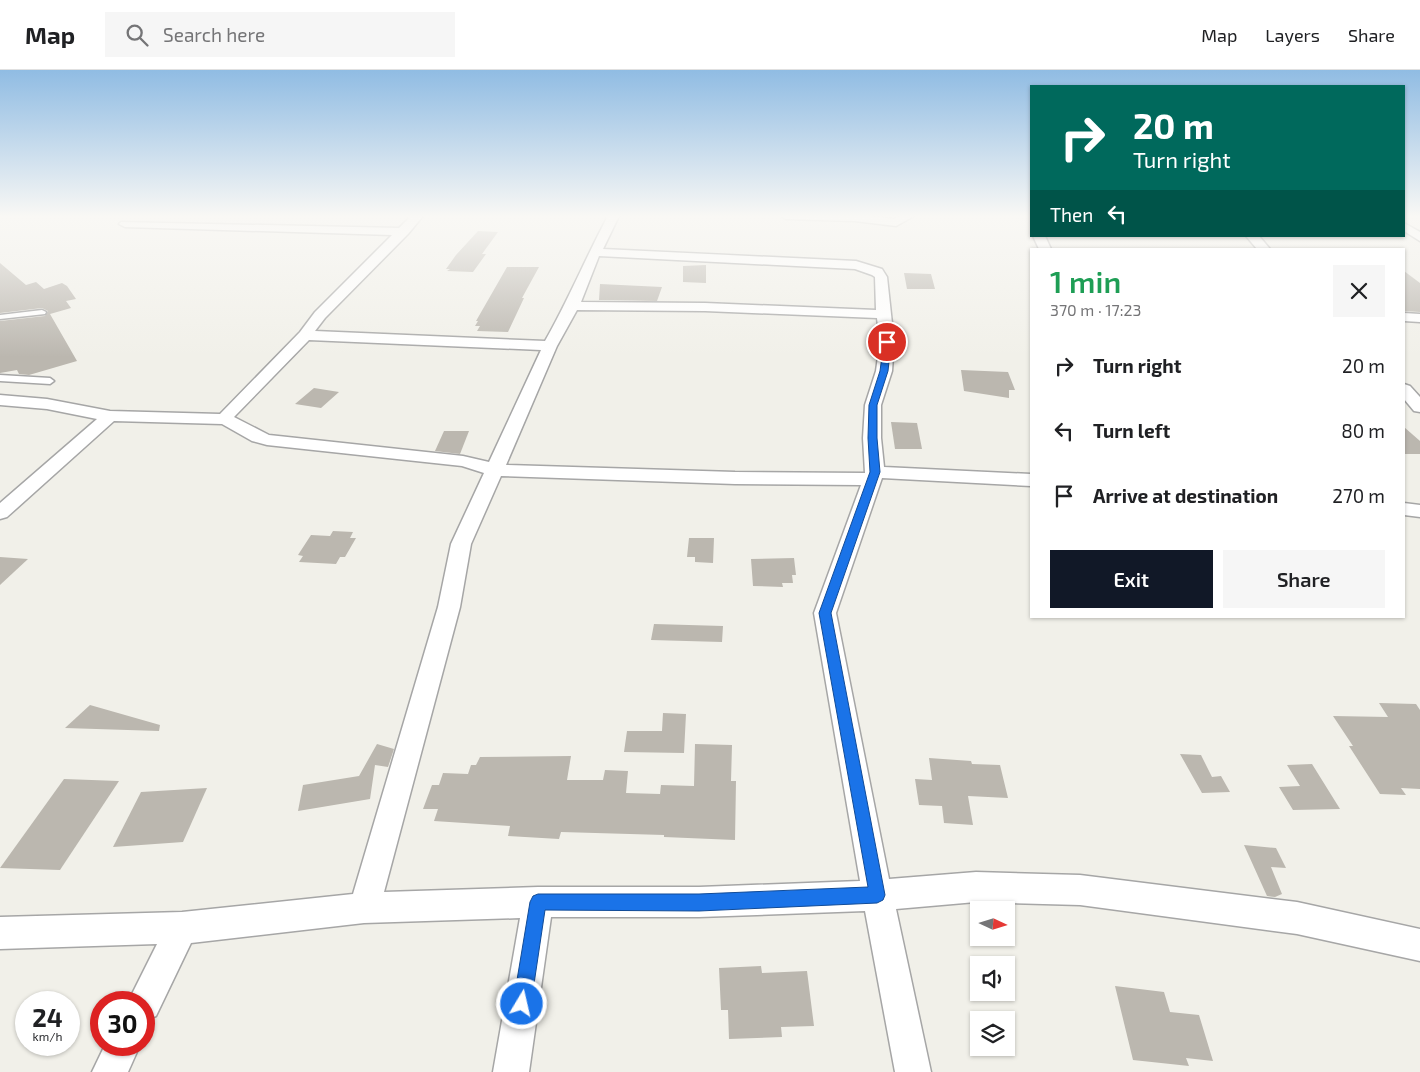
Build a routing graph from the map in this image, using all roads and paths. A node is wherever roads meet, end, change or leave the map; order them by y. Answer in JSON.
{"nodes":[{"id":1,"x":373,"y":263,"type":"edge"},
{"id":2,"x":590,"y":263,"type":"edge"},
{"id":3,"x":801,"y":263,"type":"edge"},
{"id":4,"x":572,"y":306,"type":"junction"},
{"id":5,"x":42,"y":312,"type":"dead end"},
{"id":6,"x":883,"y":314,"type":"junction"},
{"id":7,"x":0,"y":317,"type":"edge"},
{"id":8,"x":1405,"y":317,"type":"edge"},
{"id":9,"x":1420,"y":318,"type":"edge"},
{"id":10,"x":305,"y":335,"type":"junction"},
{"id":11,"x":550,"y":346,"type":"junction"},
{"id":12,"x":0,"y":378,"type":"edge"},
{"id":13,"x":50,"y":381,"type":"dead end"},
{"id":14,"x":3,"y":402,"type":"edge"},
{"id":15,"x":110,"y":416,"type":"junction"},
{"id":16,"x":225,"y":419,"type":"junction"},
{"id":17,"x":495,"y":470,"type":"junction"},
{"id":18,"x":873,"y":475,"type":"junction"},
{"id":19,"x":1030,"y":480,"type":"edge"},
{"id":20,"x":1405,"y":509,"type":"edge"},
{"id":21,"x":1420,"y":510,"type":"edge"},
{"id":22,"x":0,"y":513,"type":"edge"},
{"id":23,"x":877,"y":895,"type":"junction"},
{"id":24,"x":538,"y":902,"type":"junction"},
{"id":25,"x":364,"y":908,"type":"junction"},
{"id":26,"x":182,"y":928,"type":"junction"},
{"id":27,"x":0,"y":933,"type":"edge"},
{"id":28,"x":1420,"y":945,"type":"edge"},
{"id":29,"x":150,"y":991,"type":"edge"},
{"id":30,"x":118,"y":1056,"type":"edge"},
{"id":31,"x":110,"y":1072,"type":"edge"},
{"id":32,"x":511,"y":1072,"type":"edge"},
{"id":33,"x":913,"y":1072,"type":"edge"}],
"edges":[{"from":1,"to":10,"type":"street"},
{"from":2,"to":4,"type":"street"},
{"from":3,"to":6,"type":"street"},
{"from":4,"to":6,"type":"street"},
{"from":4,"to":11,"type":"street"},
{"from":5,"to":7,"type":"lane"},
{"from":6,"to":18,"type":"street"},
{"from":8,"to":9,"type":"street"},
{"from":10,"to":11,"type":"street"},
{"from":10,"to":16,"type":"street"},
{"from":11,"to":17,"type":"street"},
{"from":12,"to":13,"type":"lane"},
{"from":14,"to":15,"type":"street"},
{"from":15,"to":16,"type":"street"},
{"from":15,"to":22,"type":"street"},
{"from":16,"to":17,"type":"street"},
{"from":17,"to":18,"type":"street"},
{"from":17,"to":25,"type":"street"},
{"from":18,"to":19,"type":"street"},
{"from":18,"to":23,"type":"street"},
{"from":20,"to":21,"type":"street"},
{"from":23,"to":24,"type":"street"},
{"from":23,"to":28,"type":"street"},
{"from":23,"to":33,"type":"street"},
{"from":24,"to":25,"type":"street"},
{"from":24,"to":32,"type":"street"},
{"from":25,"to":26,"type":"street"},
{"from":26,"to":27,"type":"street"},
{"from":26,"to":29,"type":"street"},
{"from":30,"to":31,"type":"street"}]}
